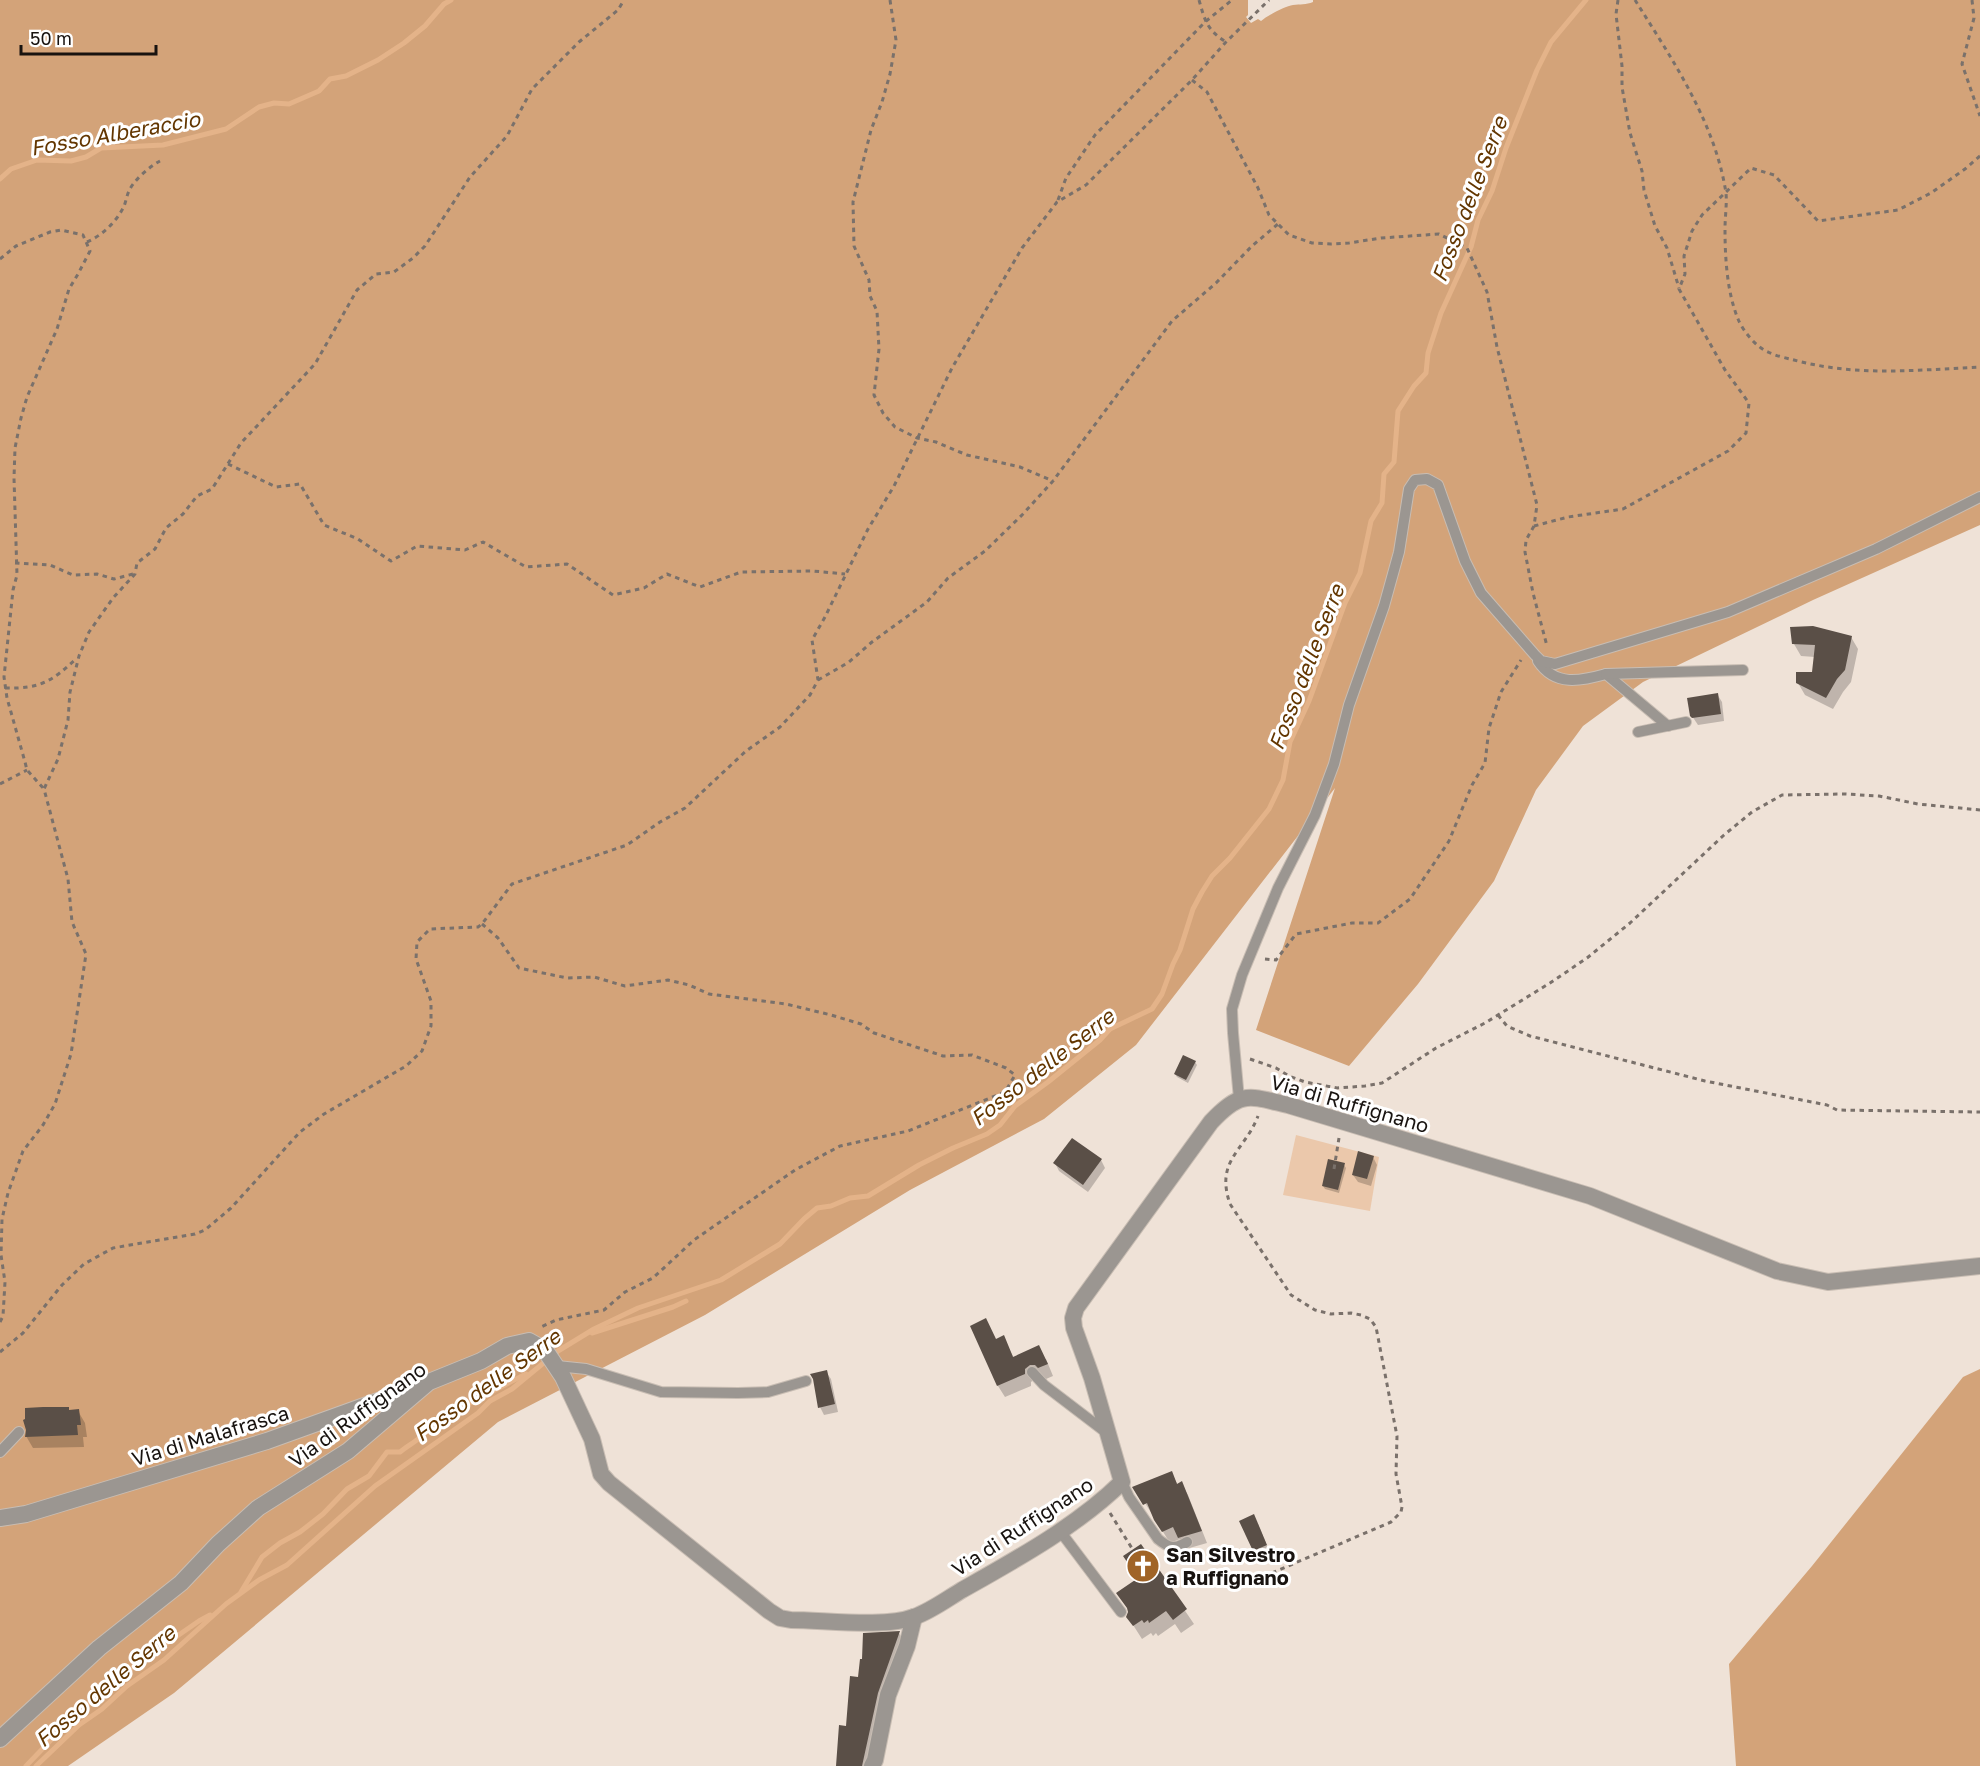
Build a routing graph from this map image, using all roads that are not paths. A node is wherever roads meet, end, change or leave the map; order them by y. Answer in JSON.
{"nodes":[{"id":1,"x":1980,"y":497,"type":"edge"},
{"id":2,"x":1532,"y":652,"type":"junction"},
{"id":3,"x":1743,"y":670,"type":"dead end"},
{"id":4,"x":1606,"y":674,"type":"junction"},
{"id":5,"x":1686,"y":722,"type":"dead end"},
{"id":6,"x":1668,"y":726,"type":"junction"},
{"id":7,"x":1638,"y":732,"type":"dead end"},
{"id":8,"x":1246,"y":1098,"type":"junction"},
{"id":9,"x":1980,"y":1266,"type":"edge"},
{"id":10,"x":557,"y":1366,"type":"junction"},
{"id":11,"x":1032,"y":1372,"type":"dead end"},
{"id":12,"x":806,"y":1381,"type":"dead end"},
{"id":13,"x":429,"y":1382,"type":"junction"},
{"id":14,"x":19,"y":1432,"type":"dead end"},
{"id":15,"x":1108,"y":1432,"type":"junction"},
{"id":16,"x":0,"y":1452,"type":"edge"},
{"id":17,"x":1122,"y":1482,"type":"junction"},
{"id":18,"x":0,"y":1518,"type":"edge"},
{"id":19,"x":1060,"y":1531,"type":"junction"},
{"id":20,"x":1187,"y":1542,"type":"dead end"},
{"id":21,"x":1121,"y":1612,"type":"dead end"},
{"id":22,"x":914,"y":1617,"type":"junction"},
{"id":23,"x":0,"y":1739,"type":"edge"},
{"id":24,"x":872,"y":1766,"type":"edge"}],
"edges":[{"from":1,"to":2,"type":"lane"},
{"from":2,"to":4,"type":"lane"},
{"from":2,"to":8,"type":"lane"},
{"from":3,"to":4,"type":"lane"},
{"from":4,"to":6,"type":"lane"},
{"from":5,"to":6,"type":"lane"},
{"from":6,"to":7,"type":"lane"},
{"from":8,"to":9,"type":"street","name":"Via di Ruffignano"},
{"from":8,"to":15,"type":"street","name":"Via di Ruffignano"},
{"from":10,"to":12,"type":"lane"},
{"from":10,"to":13,"type":"street","name":"Via di Ruffignano"},
{"from":10,"to":22,"type":"street","name":"Via di Ruffignano"},
{"from":11,"to":15,"type":"lane"},
{"from":13,"to":18,"type":"street","name":"Via di Malafrasca"},
{"from":13,"to":23,"type":"street","name":"Via di Ruffignano"},
{"from":14,"to":16,"type":"lane"},
{"from":15,"to":17,"type":"street","name":"Via di Ruffignano"},
{"from":17,"to":19,"type":"street","name":"Via di Ruffignano"},
{"from":17,"to":20,"type":"lane"},
{"from":19,"to":21,"type":"lane"},
{"from":19,"to":22,"type":"street","name":"Via di Ruffignano"},
{"from":22,"to":24,"type":"street"}]}
